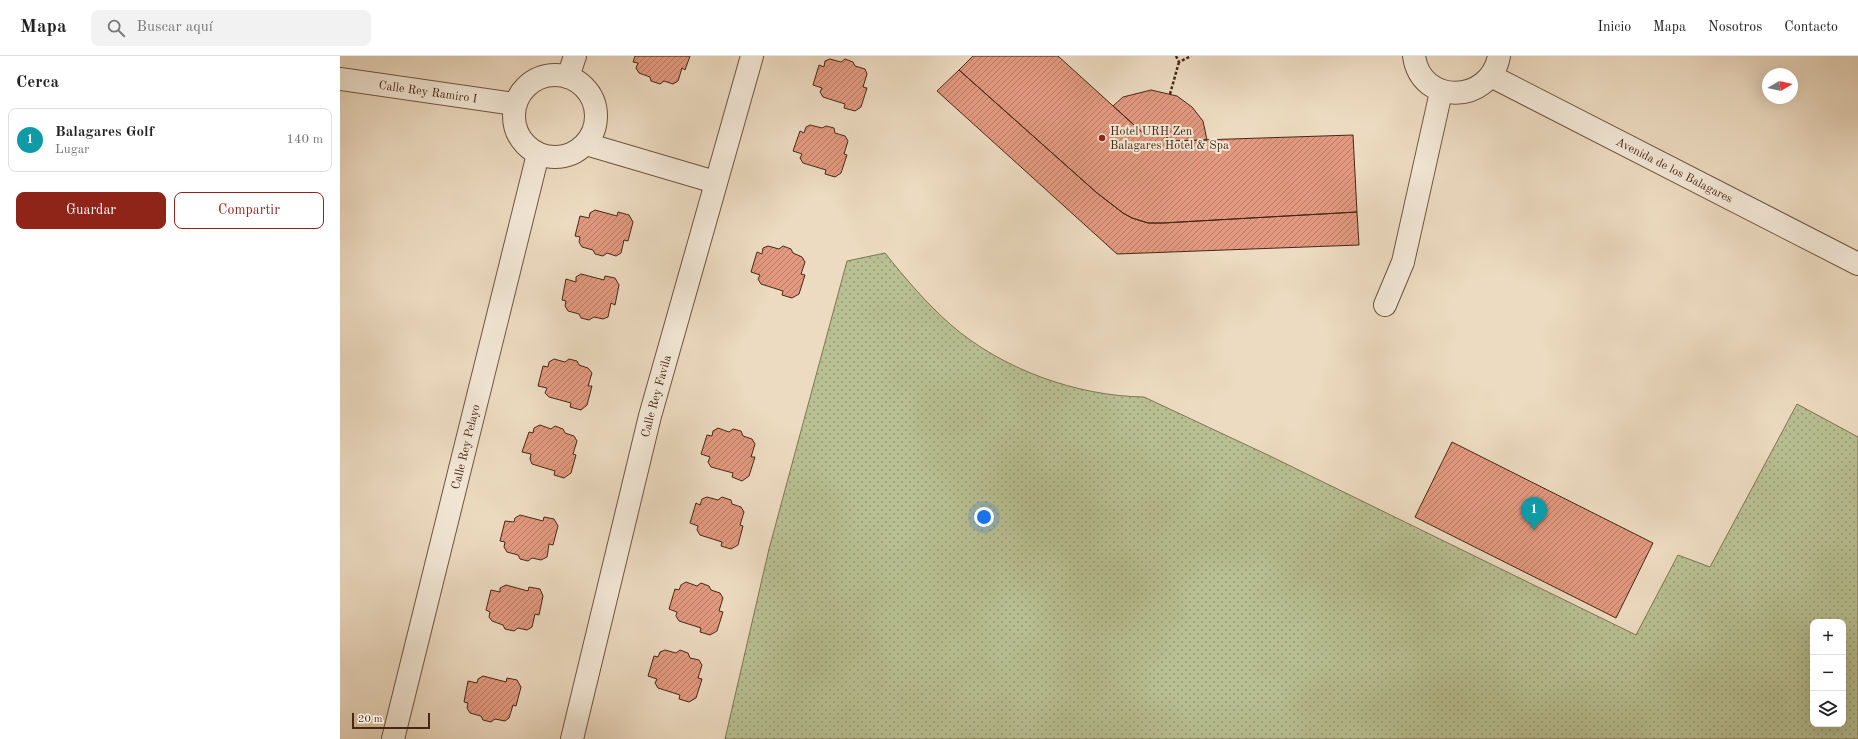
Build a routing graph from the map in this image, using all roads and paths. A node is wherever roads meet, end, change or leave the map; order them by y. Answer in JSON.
{"nodes":[{"id":1,"x":575,"y":56,"type":"edge"},
{"id":2,"x":752,"y":56,"type":"edge"},
{"id":3,"x":1176,"y":56,"type":"edge"},
{"id":4,"x":1191,"y":56,"type":"edge"},
{"id":5,"x":1414,"y":56,"type":"edge"},
{"id":6,"x":1179,"y":62,"type":"junction"},
{"id":7,"x":1495,"y":66,"type":"edge"},
{"id":8,"x":568,"y":78,"type":"junction"},
{"id":9,"x":340,"y":79,"type":"edge"},
{"id":10,"x":1441,"y":92,"type":"junction"},
{"id":11,"x":1170,"y":94,"type":"dead end"},
{"id":12,"x":515,"y":104,"type":"junction"},
{"id":13,"x":586,"y":144,"type":"junction"},
{"id":14,"x":538,"y":154,"type":"junction"},
{"id":15,"x":715,"y":182,"type":"junction"},
{"id":16,"x":1858,"y":264,"type":"edge"},
{"id":17,"x":1385,"y":305,"type":"dead end"},
{"id":18,"x":394,"y":739,"type":"edge"},
{"id":19,"x":572,"y":739,"type":"edge"}],
"edges":[{"from":1,"to":8,"type":"street"},
{"from":2,"to":15,"type":"street","name":"Calle Rey Favila"},
{"from":3,"to":6,"type":"path"},
{"from":4,"to":6,"type":"path"},
{"from":5,"to":10,"type":"street"},
{"from":6,"to":11,"type":"path"},
{"from":7,"to":10,"type":"street"},
{"from":7,"to":16,"type":"street","name":"Avenida de los Balagares"},
{"from":8,"to":12,"type":"street"},
{"from":8,"to":13,"type":"street"},
{"from":9,"to":12,"type":"street","name":"Calle Rey Ramiro I"},
{"from":10,"to":17,"type":"street"},
{"from":12,"to":14,"type":"street"},
{"from":13,"to":14,"type":"street"},
{"from":13,"to":15,"type":"street"},
{"from":14,"to":18,"type":"street","name":"Calle Rey Pelayo"},
{"from":15,"to":19,"type":"street","name":"Calle Rey Favila"}]}
